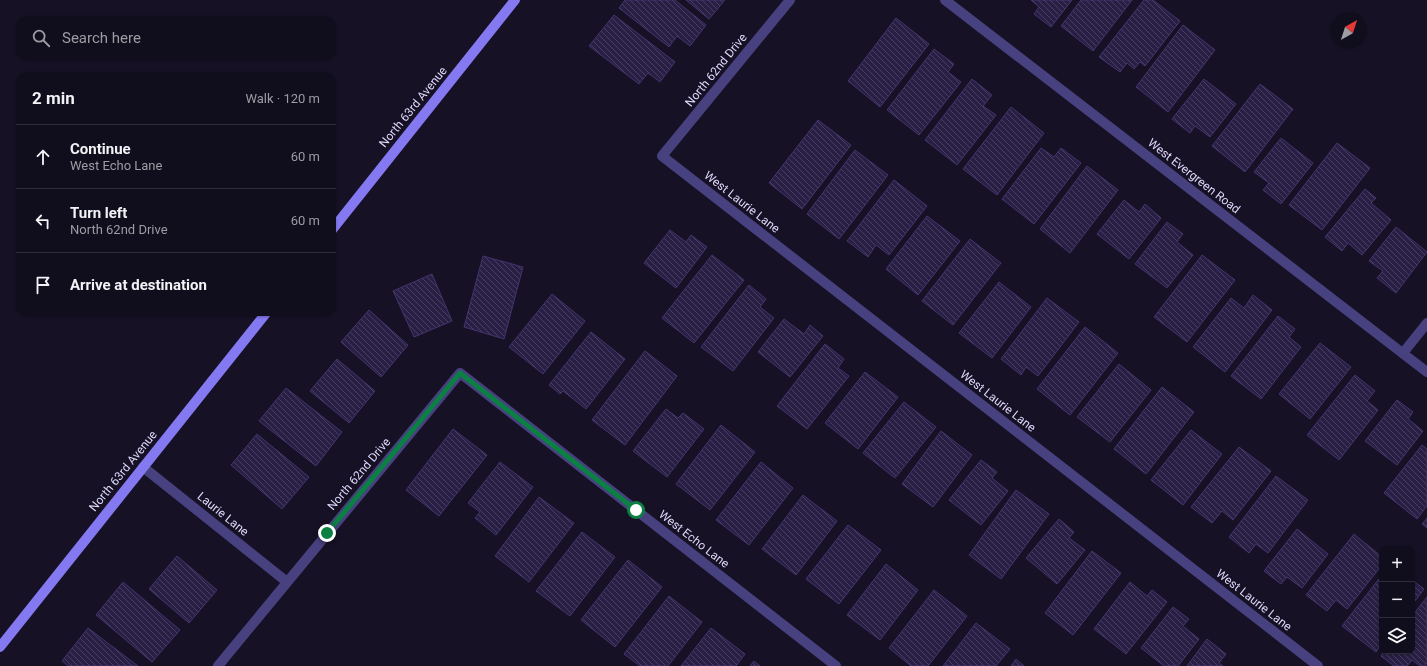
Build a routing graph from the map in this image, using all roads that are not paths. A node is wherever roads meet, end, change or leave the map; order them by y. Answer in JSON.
{"nodes":[{"id":1,"x":515,"y":0,"type":"edge"},
{"id":2,"x":790,"y":0,"type":"edge"},
{"id":3,"x":945,"y":0,"type":"edge"},
{"id":4,"x":662,"y":156,"type":"joint"},
{"id":5,"x":336,"y":225,"type":"edge"},
{"id":6,"x":263,"y":316,"type":"edge"},
{"id":7,"x":1427,"y":323,"type":"edge"},
{"id":8,"x":1403,"y":353,"type":"junction"},
{"id":9,"x":1427,"y":372,"type":"edge"},
{"id":10,"x":460,"y":373,"type":"joint"},
{"id":11,"x":143,"y":467,"type":"junction"},
{"id":12,"x":287,"y":582,"type":"junction"},
{"id":13,"x":0,"y":647,"type":"edge"},
{"id":14,"x":218,"y":666,"type":"edge"},
{"id":15,"x":836,"y":666,"type":"edge"},
{"id":16,"x":1318,"y":666,"type":"edge"}],
"edges":[{"from":1,"to":5,"type":"street","name":"North 63rd Avenue"},
{"from":2,"to":4,"type":"street","name":"North 62nd Drive"},
{"from":3,"to":8,"type":"street","name":"West Evergreen Road"},
{"from":4,"to":16,"type":"street","name":"West Laurie Lane"},
{"from":6,"to":11,"type":"street","name":"North 63rd Avenue"},
{"from":7,"to":8,"type":"street"},
{"from":8,"to":9,"type":"street","name":"West Evergreen Road"},
{"from":10,"to":12,"type":"street","name":"North 62nd Drive"},
{"from":10,"to":15,"type":"street","name":"West Echo Lane"},
{"from":11,"to":12,"type":"street","name":"Laurie Lane"},
{"from":11,"to":13,"type":"street","name":"North 63rd Avenue"},
{"from":12,"to":14,"type":"street","name":"North 62nd Drive"}]}
